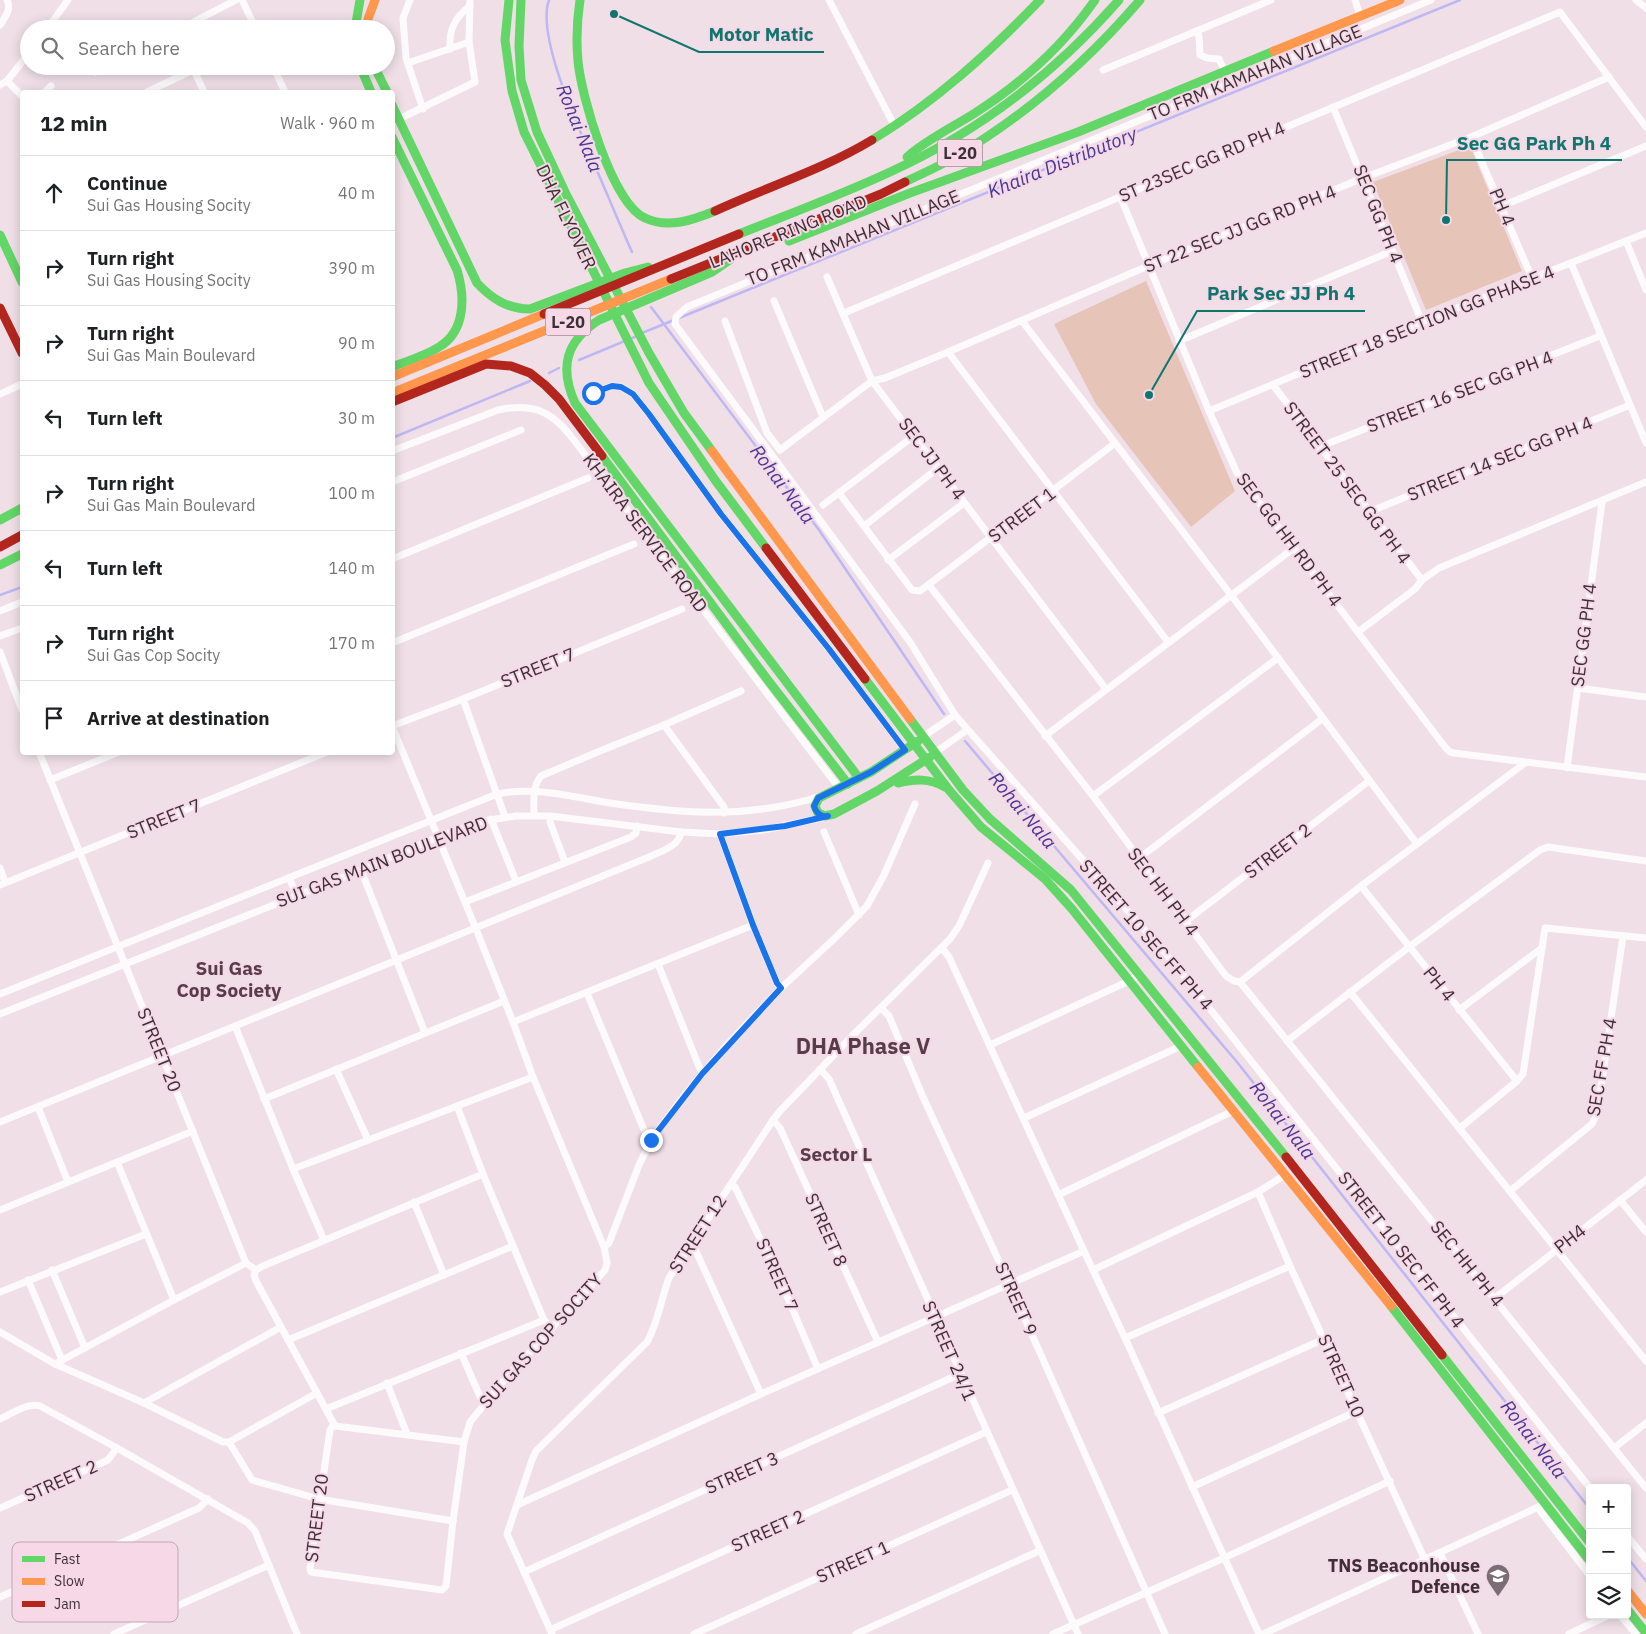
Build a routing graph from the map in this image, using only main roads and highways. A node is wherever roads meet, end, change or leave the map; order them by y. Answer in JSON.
{"nodes":[{"id":1,"x":360,"y":0,"type":"edge"},
{"id":2,"x":376,"y":0,"type":"edge"},
{"id":3,"x":508,"y":0,"type":"edge"},
{"id":4,"x":520,"y":0,"type":"edge"},
{"id":5,"x":580,"y":0,"type":"edge"},
{"id":6,"x":1040,"y":0,"type":"edge"},
{"id":7,"x":1095,"y":0,"type":"edge"},
{"id":8,"x":1119,"y":0,"type":"edge"},
{"id":9,"x":1140,"y":0,"type":"edge"},
{"id":10,"x":1400,"y":0,"type":"edge"},
{"id":11,"x":357,"y":20,"type":"edge"},
{"id":12,"x":368,"y":20,"type":"edge"},
{"id":13,"x":364,"y":75,"type":"edge"},
{"id":14,"x":378,"y":75,"type":"edge"},
{"id":15,"x":370,"y":90,"type":"edge"},
{"id":16,"x":386,"y":90,"type":"edge"},
{"id":17,"x":396,"y":121,"type":"edge"},
{"id":18,"x":395,"y":143,"type":"edge"},
{"id":19,"x":890,"y":172,"type":"junction"},
{"id":20,"x":0,"y":235,"type":"edge"},
{"id":21,"x":743,"y":251,"type":"junction"},
{"id":22,"x":678,"y":259,"type":"junction"},
{"id":23,"x":20,"y":278,"type":"edge"},
{"id":24,"x":0,"y":308,"type":"edge"},
{"id":25,"x":521,"y":342,"type":"junction"},
{"id":26,"x":20,"y":349,"type":"edge"},
{"id":27,"x":486,"y":364,"type":"junction"},
{"id":28,"x":395,"y":366,"type":"edge"},
{"id":29,"x":395,"y":376,"type":"edge"},
{"id":30,"x":395,"y":392,"type":"edge"},
{"id":31,"x":395,"y":401,"type":"edge"},
{"id":32,"x":20,"y":509,"type":"edge"},
{"id":33,"x":0,"y":520,"type":"edge"},
{"id":34,"x":20,"y":536,"type":"edge"},
{"id":35,"x":0,"y":547,"type":"edge"},
{"id":36,"x":20,"y":555,"type":"edge"},
{"id":37,"x":0,"y":565,"type":"edge"},
{"id":38,"x":924,"y":736,"type":"junction"},
{"id":39,"x":914,"y":744,"type":"junction"},
{"id":40,"x":936,"y":752,"type":"junction"},
{"id":41,"x":925,"y":760,"type":"junction"},
{"id":42,"x":859,"y":778,"type":"junction"},
{"id":43,"x":848,"y":784,"type":"junction"},
{"id":44,"x":887,"y":786,"type":"junction"},
{"id":45,"x":949,"y":790,"type":"junction"},
{"id":46,"x":1586,"y":1538,"type":"edge"},
{"id":47,"x":1586,"y":1557,"type":"edge"},
{"id":48,"x":1631,"y":1595,"type":"edge"},
{"id":49,"x":1631,"y":1614,"type":"edge"},
{"id":50,"x":1646,"y":1614,"type":"edge"},
{"id":51,"x":1646,"y":1633,"type":"edge"}],
"edges":[{"from":1,"to":11,"type":"main road"},
{"from":2,"to":12,"type":"main road"},
{"from":3,"to":39,"type":"main road","name":"DHA FLYOVER"},
{"from":4,"to":38,"type":"main road","name":"DHA FLYOVER"},
{"from":5,"to":6,"type":"main road"},
{"from":7,"to":19,"type":"main road"},
{"from":8,"to":19,"type":"main road","name":"LAHORE RING ROAD","number":"L-20"},
{"from":9,"to":21,"type":"main road","name":"LAHORE RING ROAD","number":"L-20"},
{"from":10,"to":21,"type":"main road"},
{"from":13,"to":15,"type":"main road"},
{"from":14,"to":16,"type":"main road"},
{"from":17,"to":22,"type":"main road"},
{"from":18,"to":28,"type":"main road"},
{"from":19,"to":22,"type":"main road","name":"LAHORE RING ROAD","number":"L-20"},
{"from":20,"to":23,"type":"main road"},
{"from":21,"to":25,"type":"main road","name":"LAHORE RING ROAD","number":"L-20"},
{"from":21,"to":42,"type":"main road"},
{"from":22,"to":29,"type":"main road","name":"LAHORE RING ROAD","number":"L-20"},
{"from":24,"to":26,"type":"main road"},
{"from":25,"to":27,"type":"main road"},
{"from":25,"to":30,"type":"main road","name":"LAHORE RING ROAD","number":"L-20"},
{"from":27,"to":31,"type":"main road"},
{"from":27,"to":43,"type":"main road"},
{"from":32,"to":33,"type":"main road"},
{"from":34,"to":35,"type":"main road"},
{"from":36,"to":37,"type":"main road"},
{"from":38,"to":39,"type":"main road","name":"SUI GAS MAIN BOULEVARD"},
{"from":38,"to":40,"type":"main road","name":"DHA FLYOVER"},
{"from":39,"to":41,"type":"main road","name":"DHA FLYOVER"},
{"from":39,"to":42,"type":"main road","name":"SUI GAS MAIN BOULEVARD"},
{"from":40,"to":41,"type":"main road","name":"SUI GAS MAIN BOULEVARD"},
{"from":40,"to":46,"type":"main road","name":"DHA FLYOVER"},
{"from":41,"to":44,"type":"main road","name":"SUI GAS MAIN BOULEVARD"},
{"from":41,"to":45,"type":"main road","name":"DHA FLYOVER"},
{"from":42,"to":43,"type":"main road","name":"SUI GAS MAIN BOULEVARD"},
{"from":43,"to":44,"type":"main road","name":"SUI GAS MAIN BOULEVARD"},
{"from":44,"to":45,"type":"main road"},
{"from":45,"to":47,"type":"main road","name":"DHA FLYOVER"},
{"from":48,"to":50,"type":"main road"},
{"from":49,"to":51,"type":"main road"}]}
